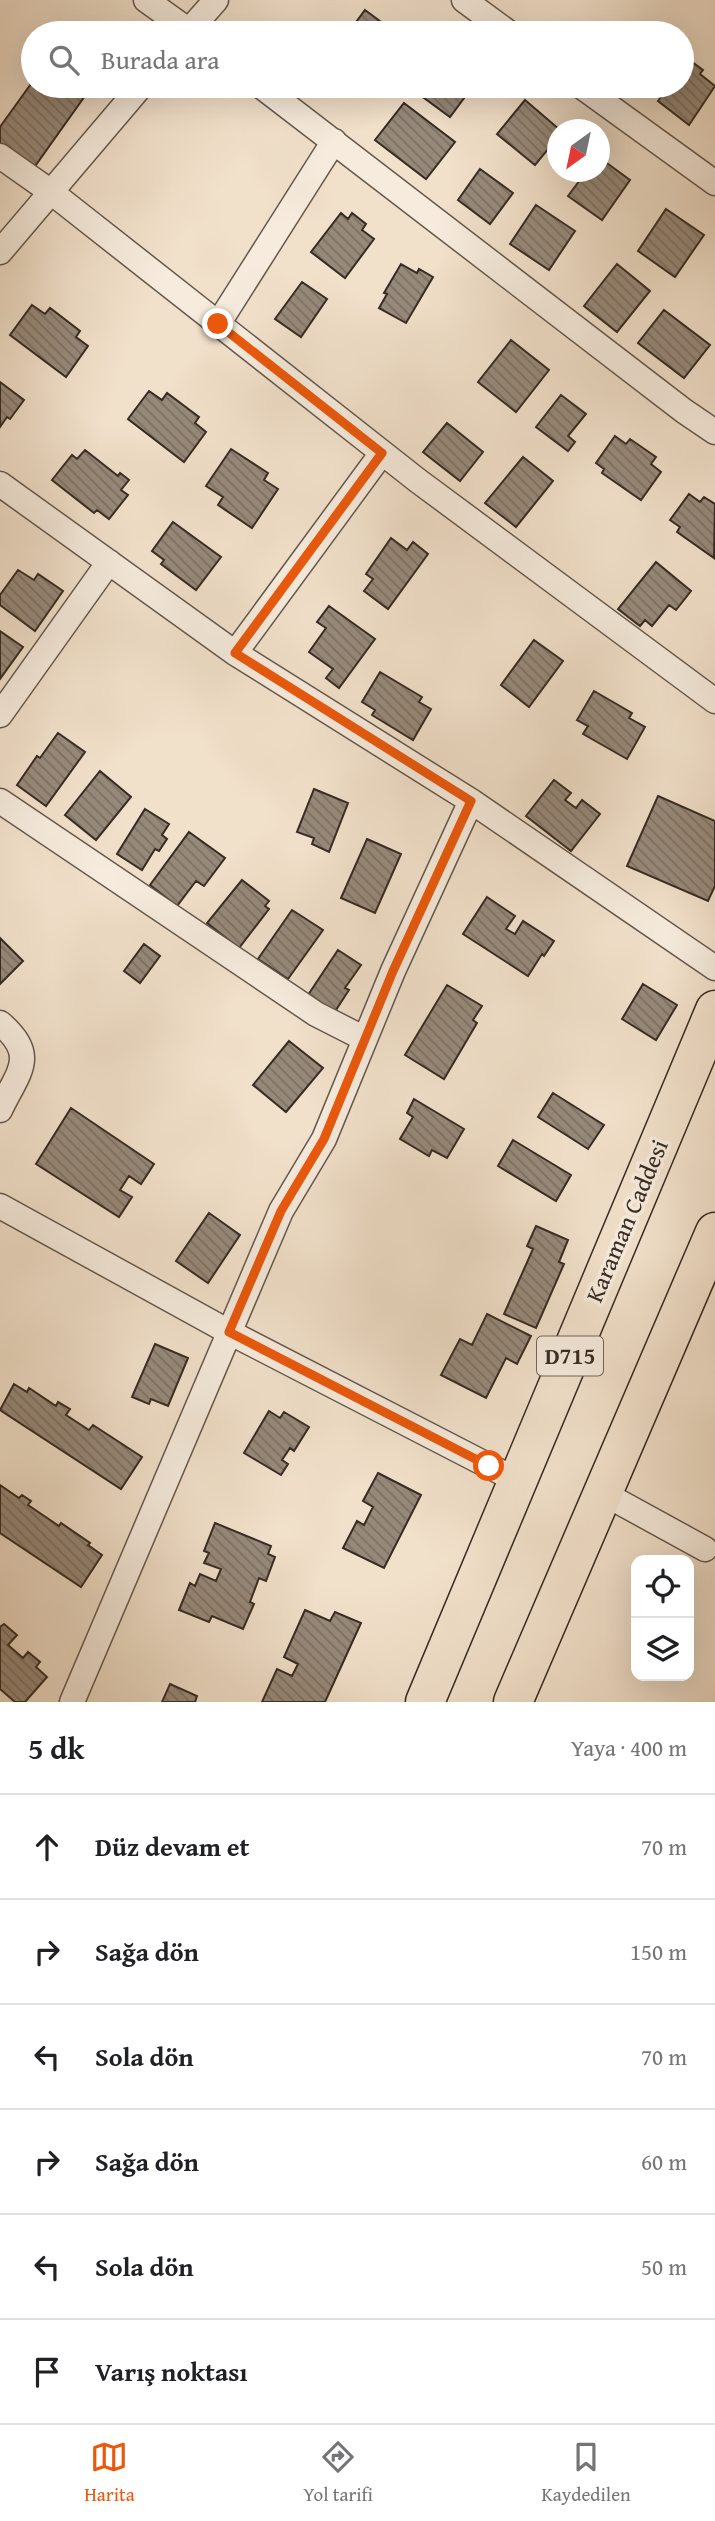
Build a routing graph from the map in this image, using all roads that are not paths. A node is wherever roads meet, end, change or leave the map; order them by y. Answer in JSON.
{"nodes":[{"id":1,"x":146,"y":0,"type":"edge"},
{"id":2,"x":216,"y":0,"type":"edge"},
{"id":3,"x":464,"y":0,"type":"edge"},
{"id":4,"x":174,"y":21,"type":"edge"},
{"id":5,"x":198,"y":21,"type":"edge"},
{"id":6,"x":493,"y":21,"type":"edge"},
{"id":7,"x":131,"y":98,"type":"edge"},
{"id":8,"x":277,"y":98,"type":"edge"},
{"id":9,"x":598,"y":98,"type":"edge"},
{"id":10,"x":334,"y":141,"type":"junction"},
{"id":11,"x":0,"y":156,"type":"edge"},
{"id":12,"x":715,"y":183,"type":"edge"},
{"id":13,"x":51,"y":192,"type":"junction"},
{"id":14,"x":0,"y":252,"type":"edge"},
{"id":15,"x":218,"y":324,"type":"junction"},
{"id":16,"x":715,"y":432,"type":"edge"},
{"id":17,"x":382,"y":453,"type":"junction"},
{"id":18,"x":0,"y":484,"type":"edge"},
{"id":19,"x":109,"y":562,"type":"junction"},
{"id":20,"x":235,"y":653,"type":"junction"},
{"id":21,"x":715,"y":701,"type":"edge"},
{"id":22,"x":0,"y":715,"type":"edge"},
{"id":23,"x":0,"y":800,"type":"edge"},
{"id":24,"x":471,"y":801,"type":"junction"},
{"id":25,"x":715,"y":968,"type":"edge"},
{"id":26,"x":715,"y":1010,"type":"edge"},
{"id":27,"x":0,"y":1023,"type":"edge"},
{"id":28,"x":365,"y":1039,"type":"junction"},
{"id":29,"x":0,"y":1110,"type":"edge"},
{"id":30,"x":0,"y":1206,"type":"edge"},
{"id":31,"x":712,"y":1249,"type":"edge"},
{"id":32,"x":229,"y":1332,"type":"junction"},
{"id":33,"x":518,"y":1481,"type":"junction"},
{"id":34,"x":603,"y":1493,"type":"junction"},
{"id":35,"x":705,"y":1549,"type":"dead end"},
{"id":36,"x":72,"y":1702,"type":"edge"},
{"id":37,"x":425,"y":1702,"type":"edge"},
{"id":38,"x":513,"y":1702,"type":"edge"}],
"edges":[{"from":1,"to":4,"type":"street"},
{"from":2,"to":5,"type":"street"},
{"from":3,"to":6,"type":"street"},
{"from":7,"to":13,"type":"street"},
{"from":8,"to":10,"type":"street"},
{"from":9,"to":12,"type":"street"},
{"from":10,"to":15,"type":"street"},
{"from":10,"to":16,"type":"street"},
{"from":11,"to":13,"type":"street"},
{"from":13,"to":14,"type":"street"},
{"from":13,"to":15,"type":"street"},
{"from":15,"to":17,"type":"street"},
{"from":17,"to":20,"type":"street"},
{"from":17,"to":21,"type":"street"},
{"from":18,"to":19,"type":"street"},
{"from":19,"to":20,"type":"street"},
{"from":19,"to":22,"type":"street"},
{"from":20,"to":24,"type":"street"},
{"from":23,"to":28,"type":"street"},
{"from":24,"to":25,"type":"street"},
{"from":24,"to":28,"type":"street"},
{"from":26,"to":33,"type":"highway","name":"Karaman Caddesi","number":"D715"},
{"from":27,"to":29,"type":"street"},
{"from":28,"to":32,"type":"street"},
{"from":30,"to":32,"type":"street"},
{"from":31,"to":34,"type":"highway"},
{"from":32,"to":33,"type":"street"},
{"from":32,"to":36,"type":"street"},
{"from":33,"to":37,"type":"highway","name":"Karaman Caddesi","number":"D715"},
{"from":34,"to":35,"type":"street"},
{"from":34,"to":38,"type":"highway"}]}
